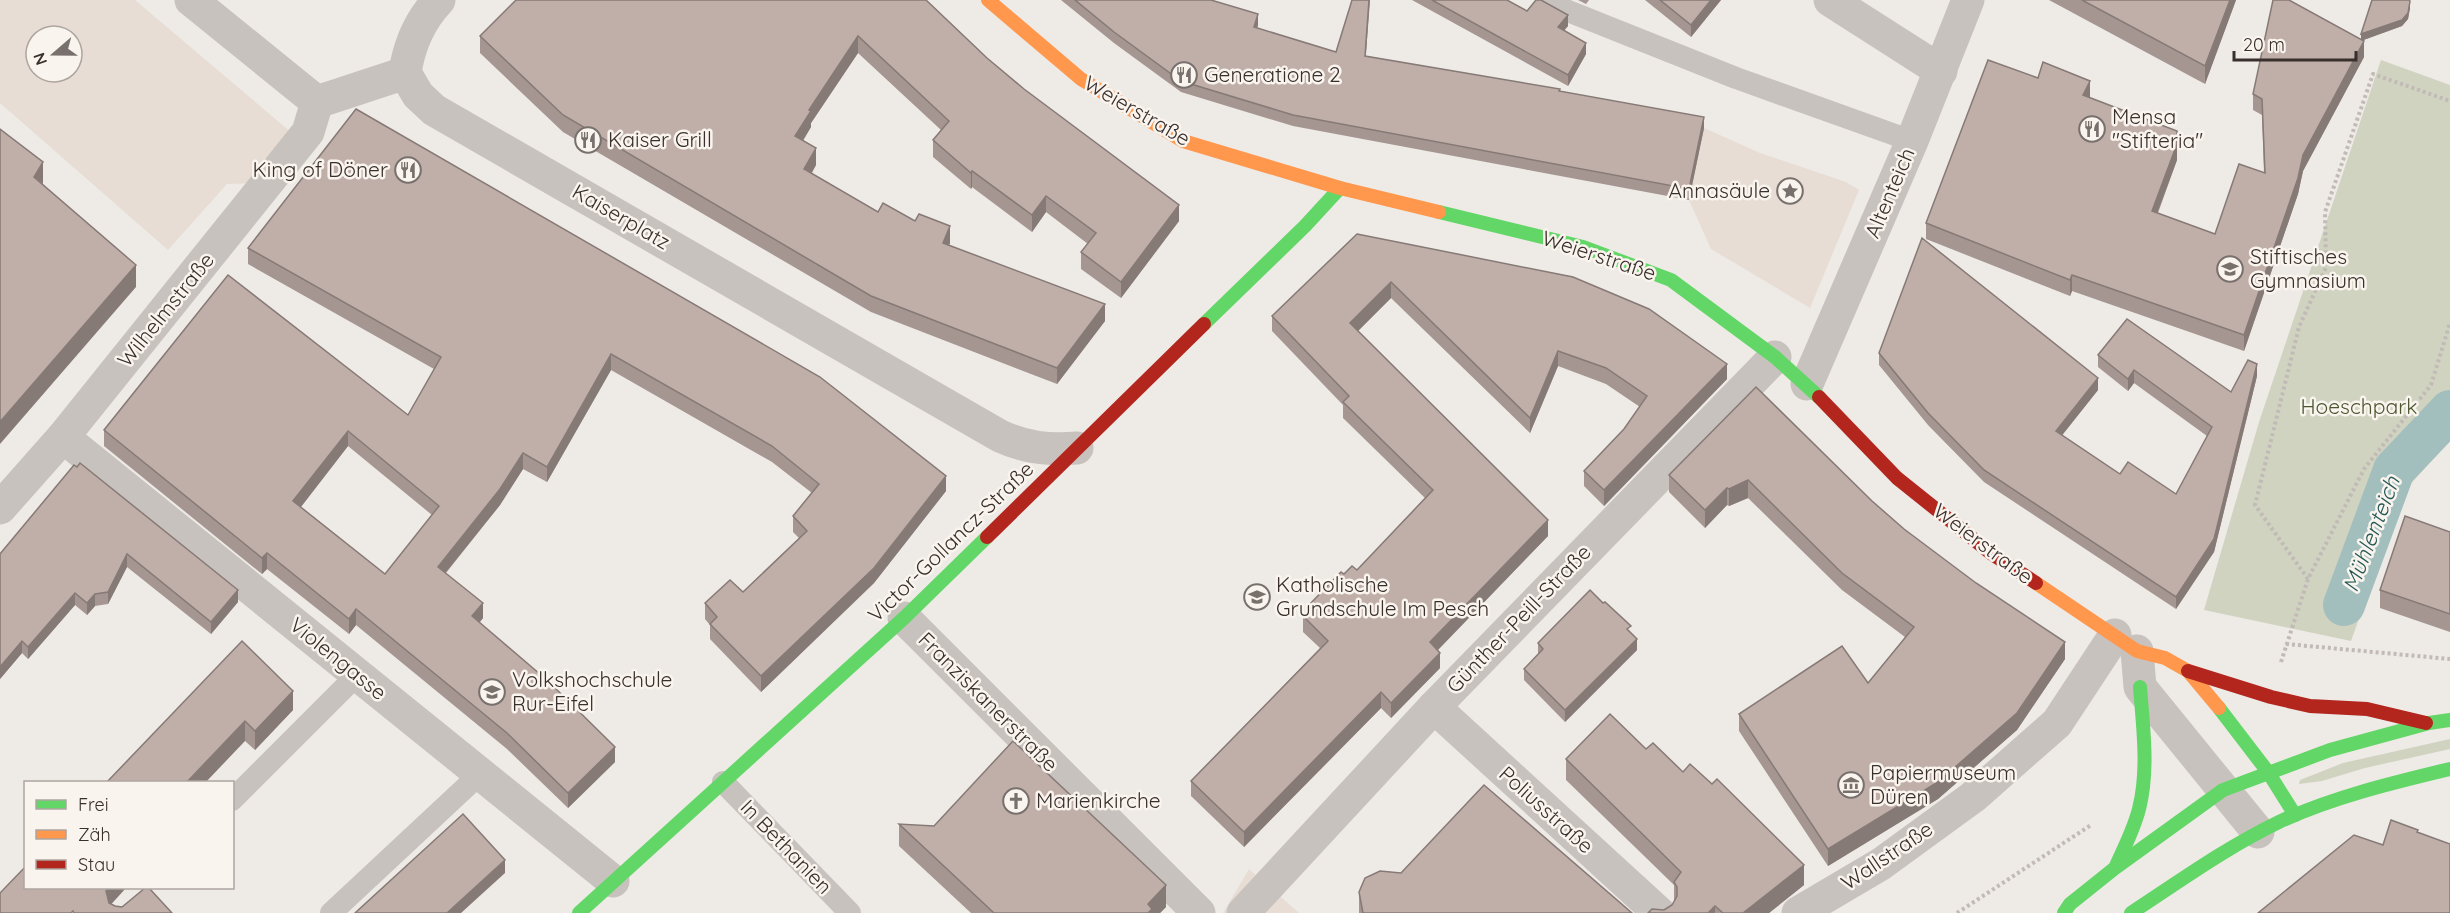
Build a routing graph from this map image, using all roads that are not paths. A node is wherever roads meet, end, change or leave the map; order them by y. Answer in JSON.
{"nodes":[{"id":1,"x":191,"y":0,"type":"edge"},
{"id":2,"x":439,"y":0,"type":"edge"},
{"id":3,"x":988,"y":0,"type":"edge"},
{"id":4,"x":1547,"y":0,"type":"edge"},
{"id":5,"x":1830,"y":0,"type":"edge"},
{"id":6,"x":1968,"y":0,"type":"edge"},
{"id":7,"x":1941,"y":71,"type":"junction"},
{"id":8,"x":405,"y":73,"type":"junction"},
{"id":9,"x":316,"y":102,"type":"junction"},
{"id":10,"x":1912,"y":141,"type":"junction"},
{"id":11,"x":1340,"y":188,"type":"junction"},
{"id":12,"x":1775,"y":357,"type":"junction"},
{"id":13,"x":1806,"y":384,"type":"junction"},
{"id":14,"x":63,"y":437,"type":"junction"},
{"id":15,"x":1077,"y":448,"type":"junction"},
{"id":16,"x":0,"y":508,"type":"edge"},
{"id":17,"x":904,"y":618,"type":"junction"},
{"id":18,"x":2126,"y":643,"type":"junction"},
{"id":19,"x":2188,"y":671,"type":"junction"},
{"id":20,"x":357,"y":675,"type":"junction"},
{"id":21,"x":2140,"y":687,"type":"junction"},
{"id":22,"x":1434,"y":707,"type":"junction"},
{"id":23,"x":2450,"y":720,"type":"edge"},
{"id":24,"x":2428,"y":723,"type":"junction"},
{"id":25,"x":2450,"y":769,"type":"edge"},
{"id":26,"x":2268,"y":772,"type":"junction"},
{"id":27,"x":480,"y":774,"type":"junction"},
{"id":28,"x":723,"y":782,"type":"junction"},
{"id":29,"x":2223,"y":790,"type":"junction"},
{"id":30,"x":234,"y":798,"type":"edge"},
{"id":31,"x":2295,"y":815,"type":"junction"},
{"id":32,"x":2258,"y":832,"type":"junction"},
{"id":33,"x":2115,"y":868,"type":"junction"},
{"id":34,"x":613,"y":881,"type":"junction"},
{"id":35,"x":331,"y":913,"type":"edge"},
{"id":36,"x":579,"y":913,"type":"edge"},
{"id":37,"x":850,"y":913,"type":"edge"},
{"id":38,"x":1199,"y":913,"type":"edge"},
{"id":39,"x":1243,"y":913,"type":"edge"},
{"id":40,"x":1659,"y":913,"type":"edge"},
{"id":41,"x":1798,"y":913,"type":"edge"},
{"id":42,"x":2064,"y":913,"type":"edge"},
{"id":43,"x":2131,"y":913,"type":"edge"}],
"edges":[{"from":1,"to":9,"type":"street"},
{"from":2,"to":8,"type":"street"},
{"from":3,"to":11,"type":"street","name":"Weierstraße"},
{"from":4,"to":10,"type":"lane"},
{"from":5,"to":7,"type":"street"},
{"from":6,"to":7,"type":"street","name":"Altenteich"},
{"from":7,"to":10,"type":"street","name":"Altenteich"},
{"from":8,"to":9,"type":"street"},
{"from":8,"to":15,"type":"street","name":"Kaiserplatz"},
{"from":9,"to":14,"type":"street","name":"Wilhelmstraße"},
{"from":10,"to":13,"type":"street","name":"Altenteich"},
{"from":11,"to":12,"type":"street","name":"Weierstraße"},
{"from":11,"to":15,"type":"street","name":"Victor-Gollancz-Straße"},
{"from":12,"to":13,"type":"street","name":"Weierstraße"},
{"from":12,"to":22,"type":"street","name":"Günther-Peill-Straße"},
{"from":13,"to":18,"type":"street","name":"Weierstraße"},
{"from":14,"to":16,"type":"street","name":"Wilhelmstraße"},
{"from":14,"to":20,"type":"street","name":"Violengasse"},
{"from":15,"to":17,"type":"street","name":"Victor-Gollancz-Straße"},
{"from":17,"to":28,"type":"street","name":"Victor-Gollancz-Straße"},
{"from":17,"to":38,"type":"street","name":"Franziskanerstraße"},
{"from":18,"to":19,"type":"street","name":"Weierstraße"},
{"from":18,"to":21,"type":"street"},
{"from":18,"to":41,"type":"street","name":"Wallstraße"},
{"from":19,"to":24,"type":"street"},
{"from":19,"to":26,"type":"street","name":"Weierstraße"},
{"from":20,"to":27,"type":"street","name":"Violengasse"},
{"from":20,"to":30,"type":"lane"},
{"from":21,"to":29,"type":"street"},
{"from":21,"to":33,"type":"street"},
{"from":22,"to":39,"type":"street","name":"Günther-Peill-Straße"},
{"from":22,"to":40,"type":"street","name":"Poliusstraße"},
{"from":23,"to":24,"type":"street"},
{"from":24,"to":26,"type":"street"},
{"from":25,"to":31,"type":"street"},
{"from":26,"to":29,"type":"street"},
{"from":26,"to":31,"type":"street","name":"Weierstraße"},
{"from":27,"to":34,"type":"street","name":"Violengasse"},
{"from":27,"to":35,"type":"lane"},
{"from":28,"to":34,"type":"street","name":"Victor-Gollancz-Straße"},
{"from":28,"to":37,"type":"lane","name":"In Bethanien"},
{"from":29,"to":32,"type":"street"},
{"from":29,"to":33,"type":"street"},
{"from":31,"to":32,"type":"street"},
{"from":32,"to":43,"type":"street"},
{"from":33,"to":42,"type":"street"},
{"from":34,"to":36,"type":"street","name":"Victor-Gollancz-Straße"}]}
